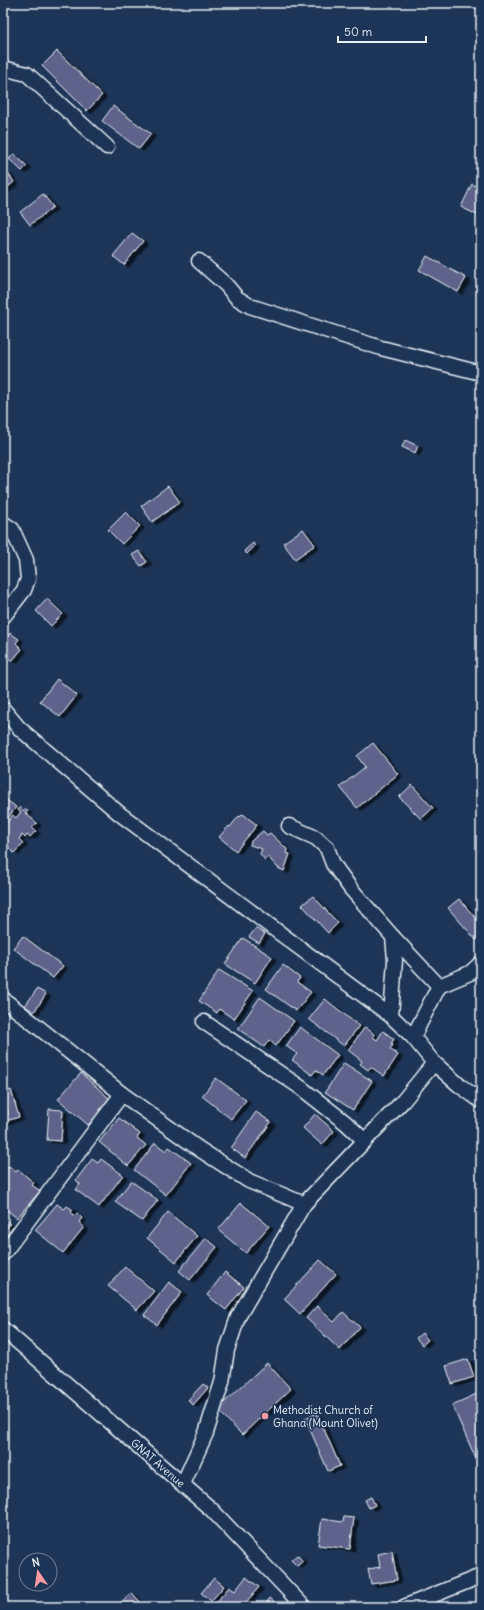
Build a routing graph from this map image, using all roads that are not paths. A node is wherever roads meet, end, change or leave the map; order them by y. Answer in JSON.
{"nodes":[{"id":1,"x":3,"y":68,"type":"edge"},
{"id":2,"x":107,"y":147,"type":"dead end"},
{"id":3,"x":199,"y":261,"type":"dead end"},
{"id":4,"x":481,"y":373,"type":"edge"},
{"id":5,"x":3,"y":523,"type":"edge"},
{"id":6,"x":3,"y":617,"type":"edge"},
{"id":7,"x":3,"y":709,"type":"edge"},
{"id":8,"x":289,"y":826,"type":"dead end"},
{"id":9,"x":393,"y":937,"type":"junction"},
{"id":10,"x":481,"y":963,"type":"edge"},
{"id":11,"x":439,"y":986,"type":"junction"},
{"id":12,"x":3,"y":999,"type":"edge"},
{"id":13,"x":391,"y":1016,"type":"junction"},
{"id":14,"x":204,"y":1022,"type":"dead end"},
{"id":15,"x":413,"y":1037,"type":"junction"},
{"id":16,"x":434,"y":1063,"type":"junction"},
{"id":17,"x":122,"y":1094,"type":"junction"},
{"id":18,"x":481,"y":1101,"type":"edge"},
{"id":19,"x":365,"y":1141,"type":"junction"},
{"id":20,"x":304,"y":1204,"type":"junction"},
{"id":21,"x":3,"y":1254,"type":"edge"},
{"id":22,"x":3,"y":1329,"type":"edge"},
{"id":23,"x":183,"y":1484,"type":"junction"},
{"id":24,"x":481,"y":1576,"type":"edge"},
{"id":25,"x":304,"y":1607,"type":"edge"},
{"id":26,"x":404,"y":1607,"type":"edge"}],
"edges":[{"from":1,"to":2,"type":"street"},
{"from":3,"to":4,"type":"street"},
{"from":5,"to":6,"type":"street"},
{"from":7,"to":13,"type":"street"},
{"from":8,"to":9,"type":"street"},
{"from":9,"to":11,"type":"street"},
{"from":9,"to":13,"type":"street"},
{"from":10,"to":11,"type":"street"},
{"from":11,"to":15,"type":"street"},
{"from":12,"to":17,"type":"street"},
{"from":13,"to":15,"type":"street"},
{"from":14,"to":19,"type":"street"},
{"from":15,"to":16,"type":"street"},
{"from":16,"to":18,"type":"street"},
{"from":16,"to":19,"type":"street"},
{"from":17,"to":20,"type":"street"},
{"from":17,"to":21,"type":"street"},
{"from":19,"to":20,"type":"street"},
{"from":20,"to":23,"type":"street"},
{"from":22,"to":23,"type":"street","name":"GNAT Avenue"},
{"from":23,"to":25,"type":"street","name":"GNAT Avenue"},
{"from":24,"to":26,"type":"street"}]}
